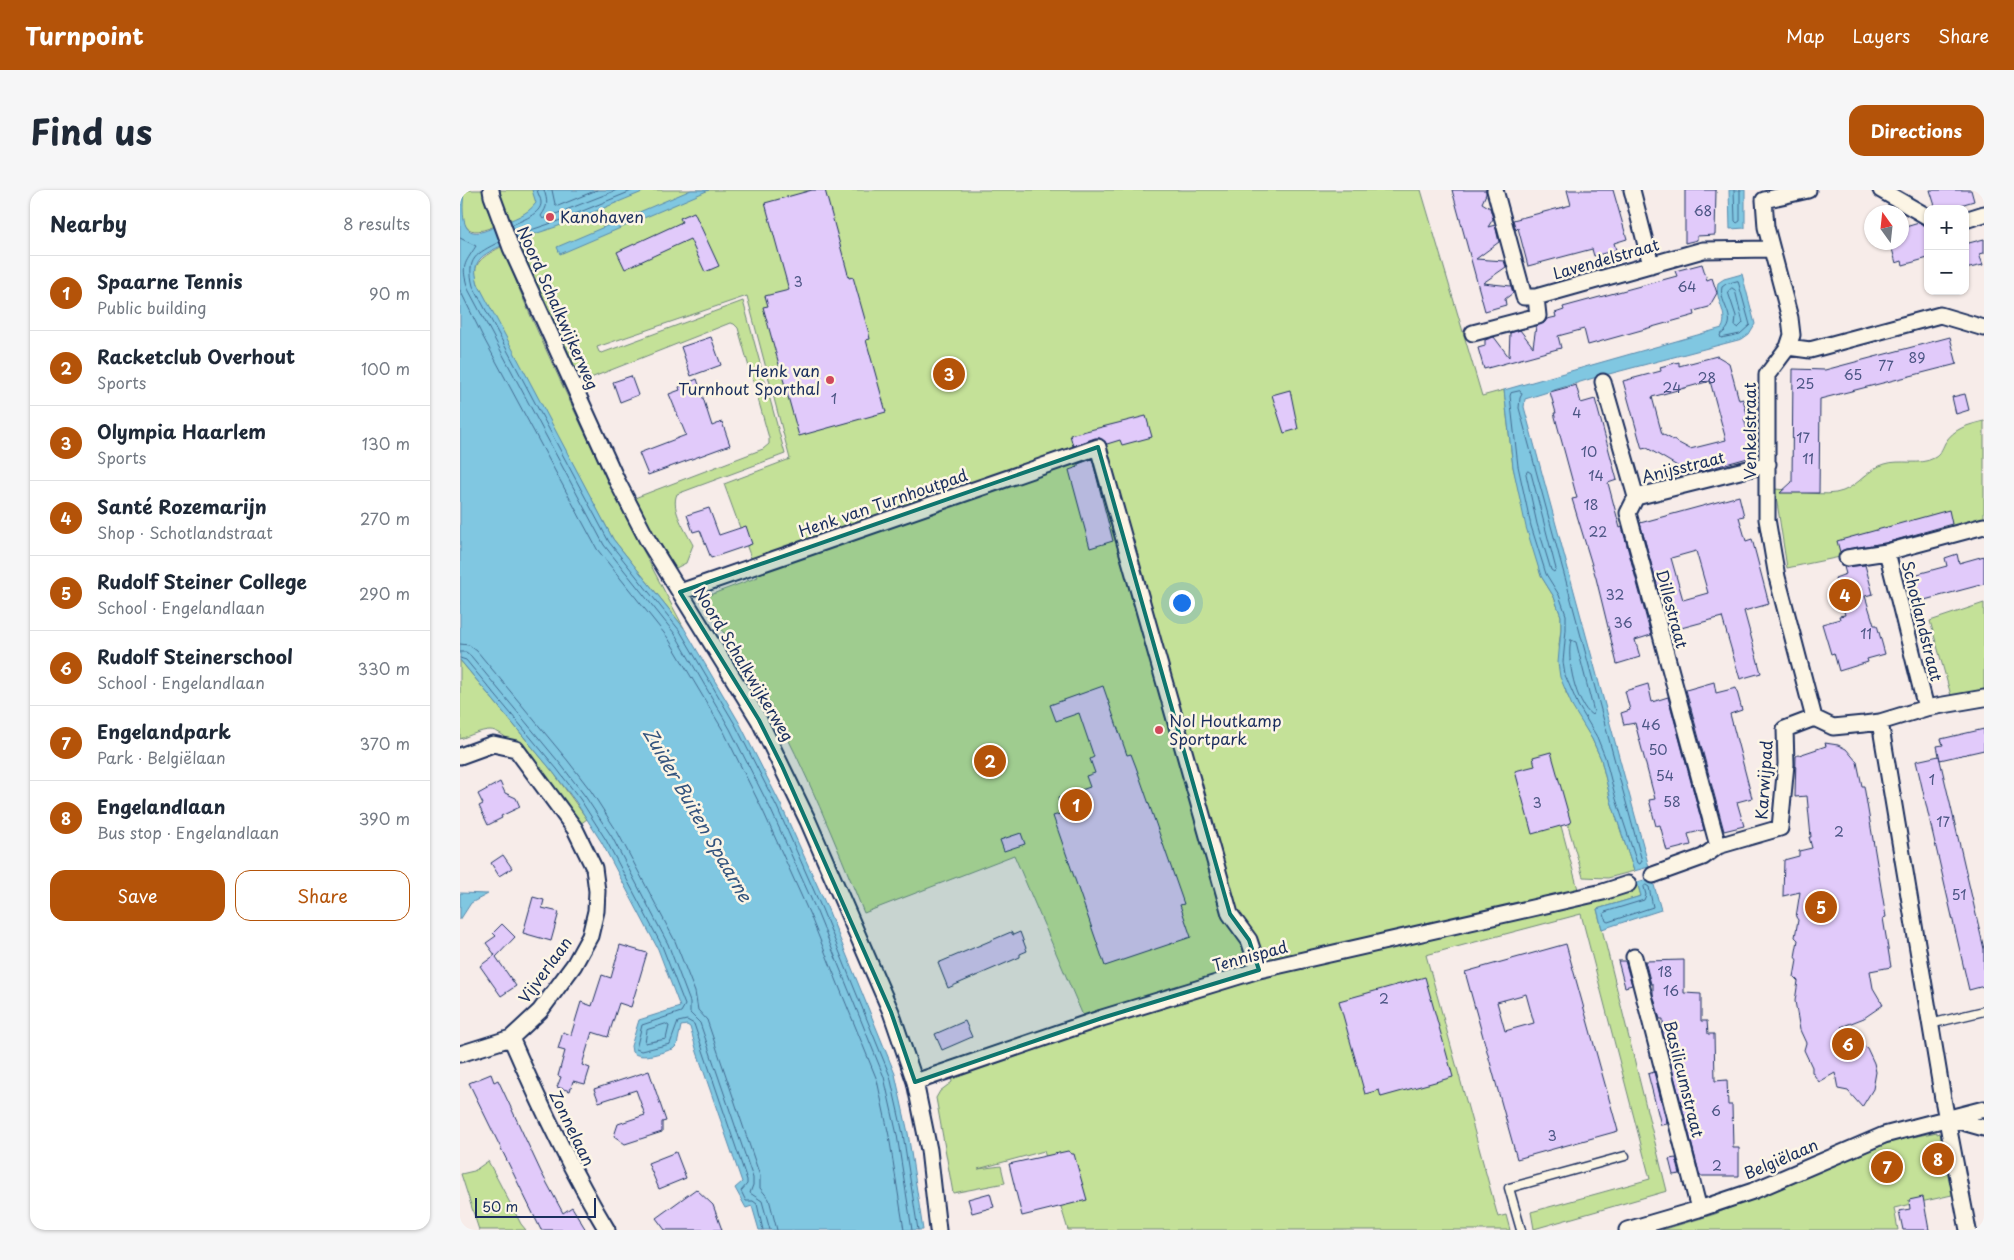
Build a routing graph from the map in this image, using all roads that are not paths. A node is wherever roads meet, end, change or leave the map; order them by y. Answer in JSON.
{"nodes":[{"id":1,"x":492,"y":190,"type":"edge"},
{"id":2,"x":1495,"y":190,"type":"edge"},
{"id":3,"x":1632,"y":190,"type":"edge"},
{"id":4,"x":1808,"y":190,"type":"edge"},
{"id":5,"x":1880,"y":190,"type":"edge"},
{"id":6,"x":1924,"y":214,"type":"edge"},
{"id":7,"x":1984,"y":214,"type":"edge"},
{"id":8,"x":1969,"y":219,"type":"edge"},
{"id":9,"x":1771,"y":249,"type":"junction"},
{"id":10,"x":1651,"y":265,"type":"junction"},
{"id":11,"x":1536,"y":297,"type":"junction"},
{"id":12,"x":1984,"y":328,"type":"edge"},
{"id":13,"x":1473,"y":333,"type":"dead end"},
{"id":14,"x":1788,"y":347,"type":"junction"},
{"id":15,"x":1604,"y":382,"type":"dead end"},
{"id":16,"x":1768,"y":464,"type":"junction"},
{"id":17,"x":1636,"y":497,"type":"junction"},
{"id":18,"x":1984,"y":526,"type":"edge"},
{"id":19,"x":1887,"y":552,"type":"junction"},
{"id":20,"x":1847,"y":558,"type":"dead end"},
{"id":21,"x":680,"y":592,"type":"junction"},
{"id":22,"x":1984,"y":698,"type":"edge"},
{"id":23,"x":1926,"y":708,"type":"junction"},
{"id":24,"x":1814,"y":718,"type":"junction"},
{"id":25,"x":1880,"y":722,"type":"junction"},
{"id":26,"x":460,"y":756,"type":"edge"},
{"id":27,"x":1718,"y":846,"type":"junction"},
{"id":28,"x":1653,"y":875,"type":"dead end"},
{"id":29,"x":1628,"y":884,"type":"dead end"},
{"id":30,"x":1634,"y":957,"type":"dead end"},
{"id":31,"x":1259,"y":970,"type":"junction"},
{"id":32,"x":1984,"y":1011,"type":"edge"},
{"id":33,"x":1930,"y":1024,"type":"junction"},
{"id":34,"x":511,"y":1038,"type":"junction"},
{"id":35,"x":460,"y":1054,"type":"edge"},
{"id":36,"x":915,"y":1082,"type":"junction"},
{"id":37,"x":1984,"y":1108,"type":"edge"},
{"id":38,"x":1947,"y":1118,"type":"junction"},
{"id":39,"x":1984,"y":1128,"type":"edge"},
{"id":40,"x":1625,"y":1156,"type":"dead end"},
{"id":41,"x":1699,"y":1210,"type":"junction"},
{"id":42,"x":607,"y":1230,"type":"edge"},
{"id":43,"x":938,"y":1230,"type":"edge"},
{"id":44,"x":1521,"y":1230,"type":"edge"},
{"id":45,"x":1627,"y":1230,"type":"edge"},
{"id":46,"x":1968,"y":1230,"type":"edge"}],
"edges":[{"from":1,"to":21,"type":"street","name":"Noord Schalkwijkerweg"},
{"from":2,"to":11,"type":"street"},
{"from":3,"to":10,"type":"street"},
{"from":4,"to":9,"type":"street"},
{"from":5,"to":6,"type":"street"},
{"from":7,"to":8,"type":"street"},
{"from":9,"to":10,"type":"street","name":"Lavendelstraat"},
{"from":9,"to":14,"type":"street"},
{"from":10,"to":11,"type":"street","name":"Lavendelstraat"},
{"from":11,"to":13,"type":"street","name":"Lavendelstraat"},
{"from":12,"to":14,"type":"street"},
{"from":14,"to":16,"type":"street","name":"Venkelstraat"},
{"from":15,"to":17,"type":"street"},
{"from":16,"to":17,"type":"street","name":"Anijsstraat"},
{"from":16,"to":24,"type":"street","name":"Venkelstraat"},
{"from":17,"to":27,"type":"street","name":"Dillestraat"},
{"from":18,"to":19,"type":"street","name":"Schotlandstraat"},
{"from":19,"to":20,"type":"street"},
{"from":19,"to":23,"type":"street","name":"Schotlandstraat"},
{"from":21,"to":31,"type":"street","name":"Henk van Turnhoutpad"},
{"from":21,"to":36,"type":"street","name":"Noord Schalkwijkerweg"},
{"from":22,"to":23,"type":"street"},
{"from":23,"to":25,"type":"street"},
{"from":24,"to":25,"type":"street"},
{"from":24,"to":27,"type":"street","name":"Karwijpad"},
{"from":25,"to":33,"type":"street"},
{"from":26,"to":34,"type":"street","name":"Vijverlaan"},
{"from":27,"to":28,"type":"street"},
{"from":29,"to":31,"type":"street","name":"Tennispad"},
{"from":30,"to":41,"type":"street","name":"Basilicumstraat"},
{"from":31,"to":36,"type":"street","name":"Tennispad"},
{"from":32,"to":33,"type":"lane"},
{"from":33,"to":38,"type":"street"},
{"from":34,"to":35,"type":"street","name":"Vijverlaan"},
{"from":34,"to":42,"type":"street","name":"Zonnelaan"},
{"from":36,"to":43,"type":"street","name":"Noord Schalkwijkerweg"},
{"from":37,"to":38,"type":"street","name":"Belgiëlaan"},
{"from":38,"to":39,"type":"street"},
{"from":38,"to":41,"type":"street","name":"Belgiëlaan"},
{"from":38,"to":46,"type":"street"},
{"from":40,"to":44,"type":"lane"},
{"from":41,"to":45,"type":"street","name":"Belgiëlaan"}]}
